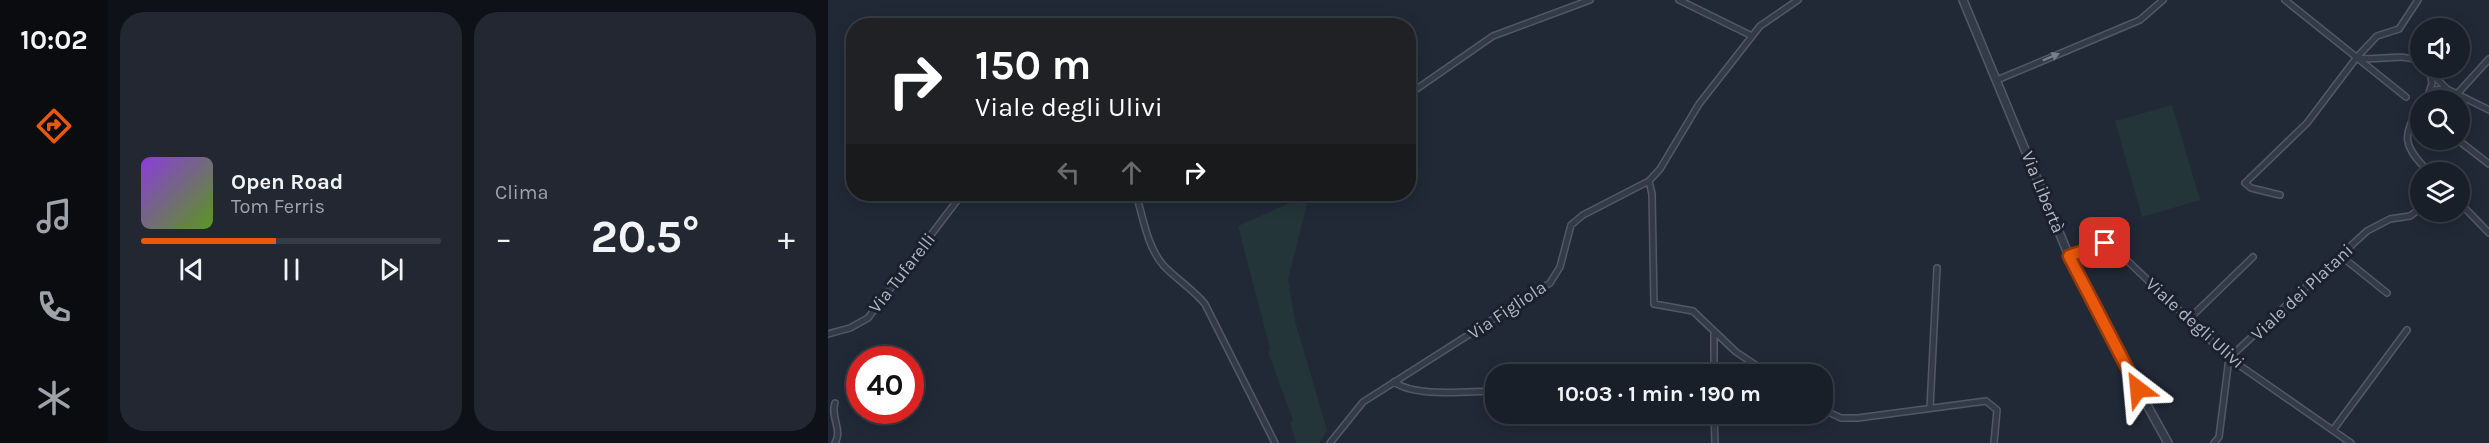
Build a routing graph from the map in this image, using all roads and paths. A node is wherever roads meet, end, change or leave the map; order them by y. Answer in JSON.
{"nodes":[{"id":1,"x":1590,"y":0,"type":"edge"},
{"id":2,"x":1679,"y":0,"type":"edge"},
{"id":3,"x":1798,"y":0,"type":"edge"},
{"id":4,"x":1963,"y":0,"type":"edge"},
{"id":5,"x":2163,"y":0,"type":"edge"},
{"id":6,"x":2285,"y":0,"type":"edge"},
{"id":7,"x":2418,"y":0,"type":"edge"},
{"id":8,"x":1752,"y":36,"type":"junction"},
{"id":9,"x":2357,"y":57,"type":"junction"},
{"id":10,"x":2410,"y":59,"type":"edge"},
{"id":11,"x":2488,"y":63,"type":"edge"},
{"id":12,"x":2436,"y":78,"type":"edge"},
{"id":13,"x":1997,"y":80,"type":"junction"},
{"id":14,"x":1416,"y":89,"type":"edge"},
{"id":15,"x":2447,"y":89,"type":"joint"},
{"id":16,"x":2433,"y":90,"type":"edge"},
{"id":17,"x":2461,"y":90,"type":"edge"},
{"id":18,"x":2406,"y":97,"type":"dead end"},
{"id":19,"x":2470,"y":100,"type":"edge"},
{"id":20,"x":2489,"y":110,"type":"edge"},
{"id":21,"x":2410,"y":123,"type":"edge"},
{"id":22,"x":2470,"y":150,"type":"edge"},
{"id":23,"x":2420,"y":162,"type":"edge"},
{"id":24,"x":2489,"y":165,"type":"edge"},
{"id":25,"x":1649,"y":181,"type":"junction"},
{"id":26,"x":2280,"y":195,"type":"dead end"},
{"id":27,"x":957,"y":201,"type":"edge"},
{"id":28,"x":1138,"y":201,"type":"edge"},
{"id":29,"x":2470,"y":213,"type":"edge"},
{"id":30,"x":2410,"y":216,"type":"edge"},
{"id":31,"x":2489,"y":233,"type":"edge"},
{"id":32,"x":2069,"y":256,"type":"junction"},
{"id":33,"x":2341,"y":256,"type":"junction"},
{"id":34,"x":2253,"y":257,"type":"dead end"},
{"id":35,"x":1937,"y":267,"type":"dead end"},
{"id":36,"x":2387,"y":293,"type":"dead end"},
{"id":37,"x":2189,"y":319,"type":"junction"},
{"id":38,"x":2407,"y":330,"type":"dead end"},
{"id":39,"x":1714,"y":332,"type":"junction"},
{"id":40,"x":828,"y":334,"type":"edge"},
{"id":41,"x":2229,"y":358,"type":"junction"},
{"id":42,"x":1714,"y":364,"type":"edge"},
{"id":43,"x":1754,"y":364,"type":"edge"},
{"id":44,"x":1394,"y":382,"type":"junction"},
{"id":45,"x":1485,"y":391,"type":"edge"},
{"id":46,"x":835,"y":403,"type":"dead end"},
{"id":47,"x":1930,"y":408,"type":"junction"},
{"id":48,"x":1833,"y":415,"type":"edge"},
{"id":49,"x":1714,"y":424,"type":"edge"},
{"id":50,"x":2333,"y":430,"type":"junction"},
{"id":51,"x":2216,"y":442,"type":"edge"},
{"id":52,"x":835,"y":443,"type":"edge"},
{"id":53,"x":1275,"y":443,"type":"edge"},
{"id":54,"x":1330,"y":443,"type":"edge"},
{"id":55,"x":1715,"y":443,"type":"edge"},
{"id":56,"x":1994,"y":443,"type":"edge"},
{"id":57,"x":2168,"y":443,"type":"edge"},
{"id":58,"x":2351,"y":443,"type":"edge"}],
"edges":[{"from":1,"to":14,"type":"street"},
{"from":2,"to":8,"type":"street"},
{"from":3,"to":8,"type":"street","name":"Via Figliola"},
{"from":4,"to":13,"type":"street","name":"Via Libertà"},
{"from":13,"to":5,"type":"street","one_way":true},
{"from":6,"to":9,"type":"street"},
{"from":7,"to":9,"type":"street"},
{"from":8,"to":25,"type":"street","name":"Via Figliola"},
{"from":9,"to":10,"type":"street"},
{"from":9,"to":18,"type":"street"},
{"from":9,"to":26,"type":"street"},
{"from":11,"to":17,"type":"street"},
{"from":12,"to":15,"type":"street"},
{"from":13,"to":32,"type":"street","name":"Via Libertà"},
{"from":15,"to":16,"type":"street"},
{"from":19,"to":20,"type":"street"},
{"from":21,"to":23,"type":"street"},
{"from":22,"to":24,"type":"street"},
{"from":25,"to":39,"type":"street"},
{"from":25,"to":44,"type":"street","name":"Via Figliola"},
{"from":27,"to":40,"type":"street","name":"Via Tufarelli"},
{"from":28,"to":53,"type":"street"},
{"from":29,"to":31,"type":"street"},
{"from":30,"to":33,"type":"street","name":"Viale dei Platani"},
{"from":32,"to":37,"type":"street","name":"Viale degli Ulivi"},
{"from":32,"to":57,"type":"street","name":"Via Libertà"},
{"from":33,"to":36,"type":"street"},
{"from":33,"to":41,"type":"street","name":"Viale dei Platani"},
{"from":34,"to":37,"type":"street"},
{"from":35,"to":47,"type":"street"},
{"from":37,"to":41,"type":"street","name":"Viale degli Ulivi"},
{"from":38,"to":50,"type":"street"},
{"from":39,"to":42,"type":"street"},
{"from":39,"to":43,"type":"street"},
{"from":41,"to":50,"type":"street","name":"Viale degli Ulivi"},
{"from":41,"to":51,"type":"street"},
{"from":44,"to":45,"type":"street"},
{"from":44,"to":54,"type":"street","name":"Via Figliola"},
{"from":46,"to":52,"type":"street"},
{"from":47,"to":48,"type":"street"},
{"from":47,"to":56,"type":"street"},
{"from":49,"to":55,"type":"street"},
{"from":50,"to":58,"type":"street","name":"Viale degli Ulivi"}]}
